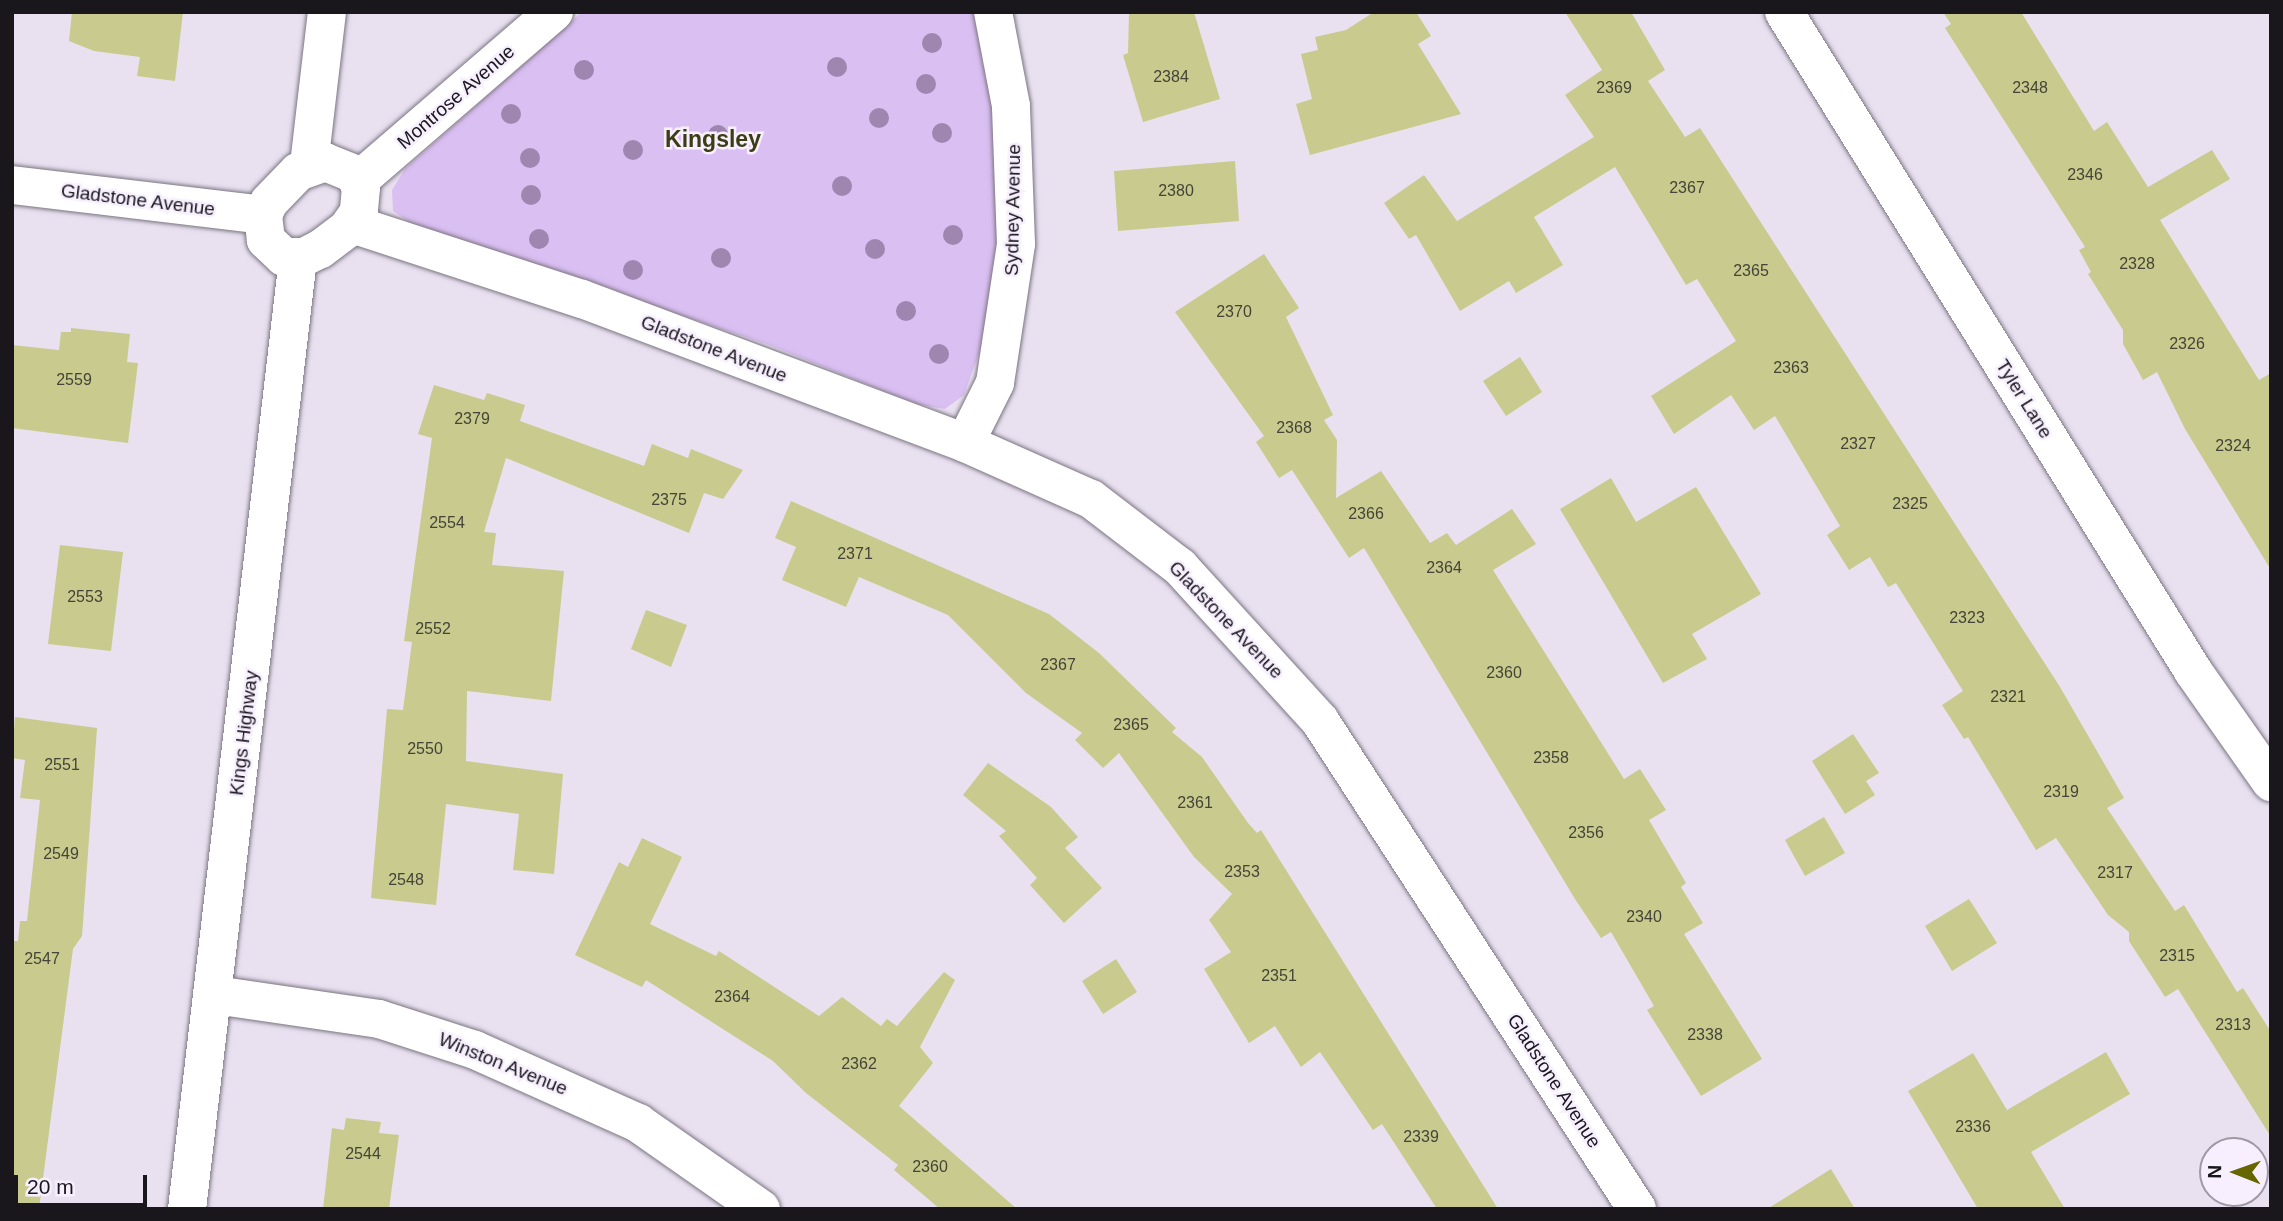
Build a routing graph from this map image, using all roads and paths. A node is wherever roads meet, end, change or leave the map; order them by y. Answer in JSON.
{"nodes":[{"id":1,"x":327,"y":12,"type":"edge"},
{"id":2,"x":554,"y":12,"type":"edge"},
{"id":3,"x":993,"y":12,"type":"edge"},
{"id":4,"x":1784,"y":12,"type":"edge"},
{"id":5,"x":309,"y":165,"type":"junction"},
{"id":6,"x":358,"y":181,"type":"junction"},
{"id":7,"x":12,"y":185,"type":"edge"},
{"id":8,"x":263,"y":215,"type":"junction"},
{"id":9,"x":352,"y":224,"type":"junction"},
{"id":10,"x":298,"y":258,"type":"junction"},
{"id":11,"x":965,"y":443,"type":"junction"},
{"id":12,"x":2271,"y":782,"type":"edge"},
{"id":13,"x":215,"y":995,"type":"junction"},
{"id":14,"x":187,"y":1209,"type":"edge"},
{"id":15,"x":761,"y":1209,"type":"edge"},
{"id":16,"x":1637,"y":1209,"type":"edge"}],
"edges":[{"from":1,"to":5,"type":"street"},
{"from":2,"to":6,"type":"street","name":"Montrose Avenue"},
{"from":3,"to":11,"type":"street","name":"Sydney Avenue"},
{"from":4,"to":12,"type":"street","name":"Tyler Lane"},
{"from":5,"to":6,"type":"street"},
{"from":5,"to":8,"type":"street"},
{"from":6,"to":9,"type":"street"},
{"from":7,"to":8,"type":"street","name":"Gladstone Avenue"},
{"from":8,"to":10,"type":"street"},
{"from":9,"to":10,"type":"street"},
{"from":9,"to":11,"type":"street","name":"Gladstone Avenue"},
{"from":10,"to":13,"type":"street","name":"Kings Highway"},
{"from":11,"to":16,"type":"street","name":"Gladstone Avenue"},
{"from":13,"to":14,"type":"street","name":"Kings Highway"},
{"from":13,"to":15,"type":"street","name":"Winston Avenue"}]}
